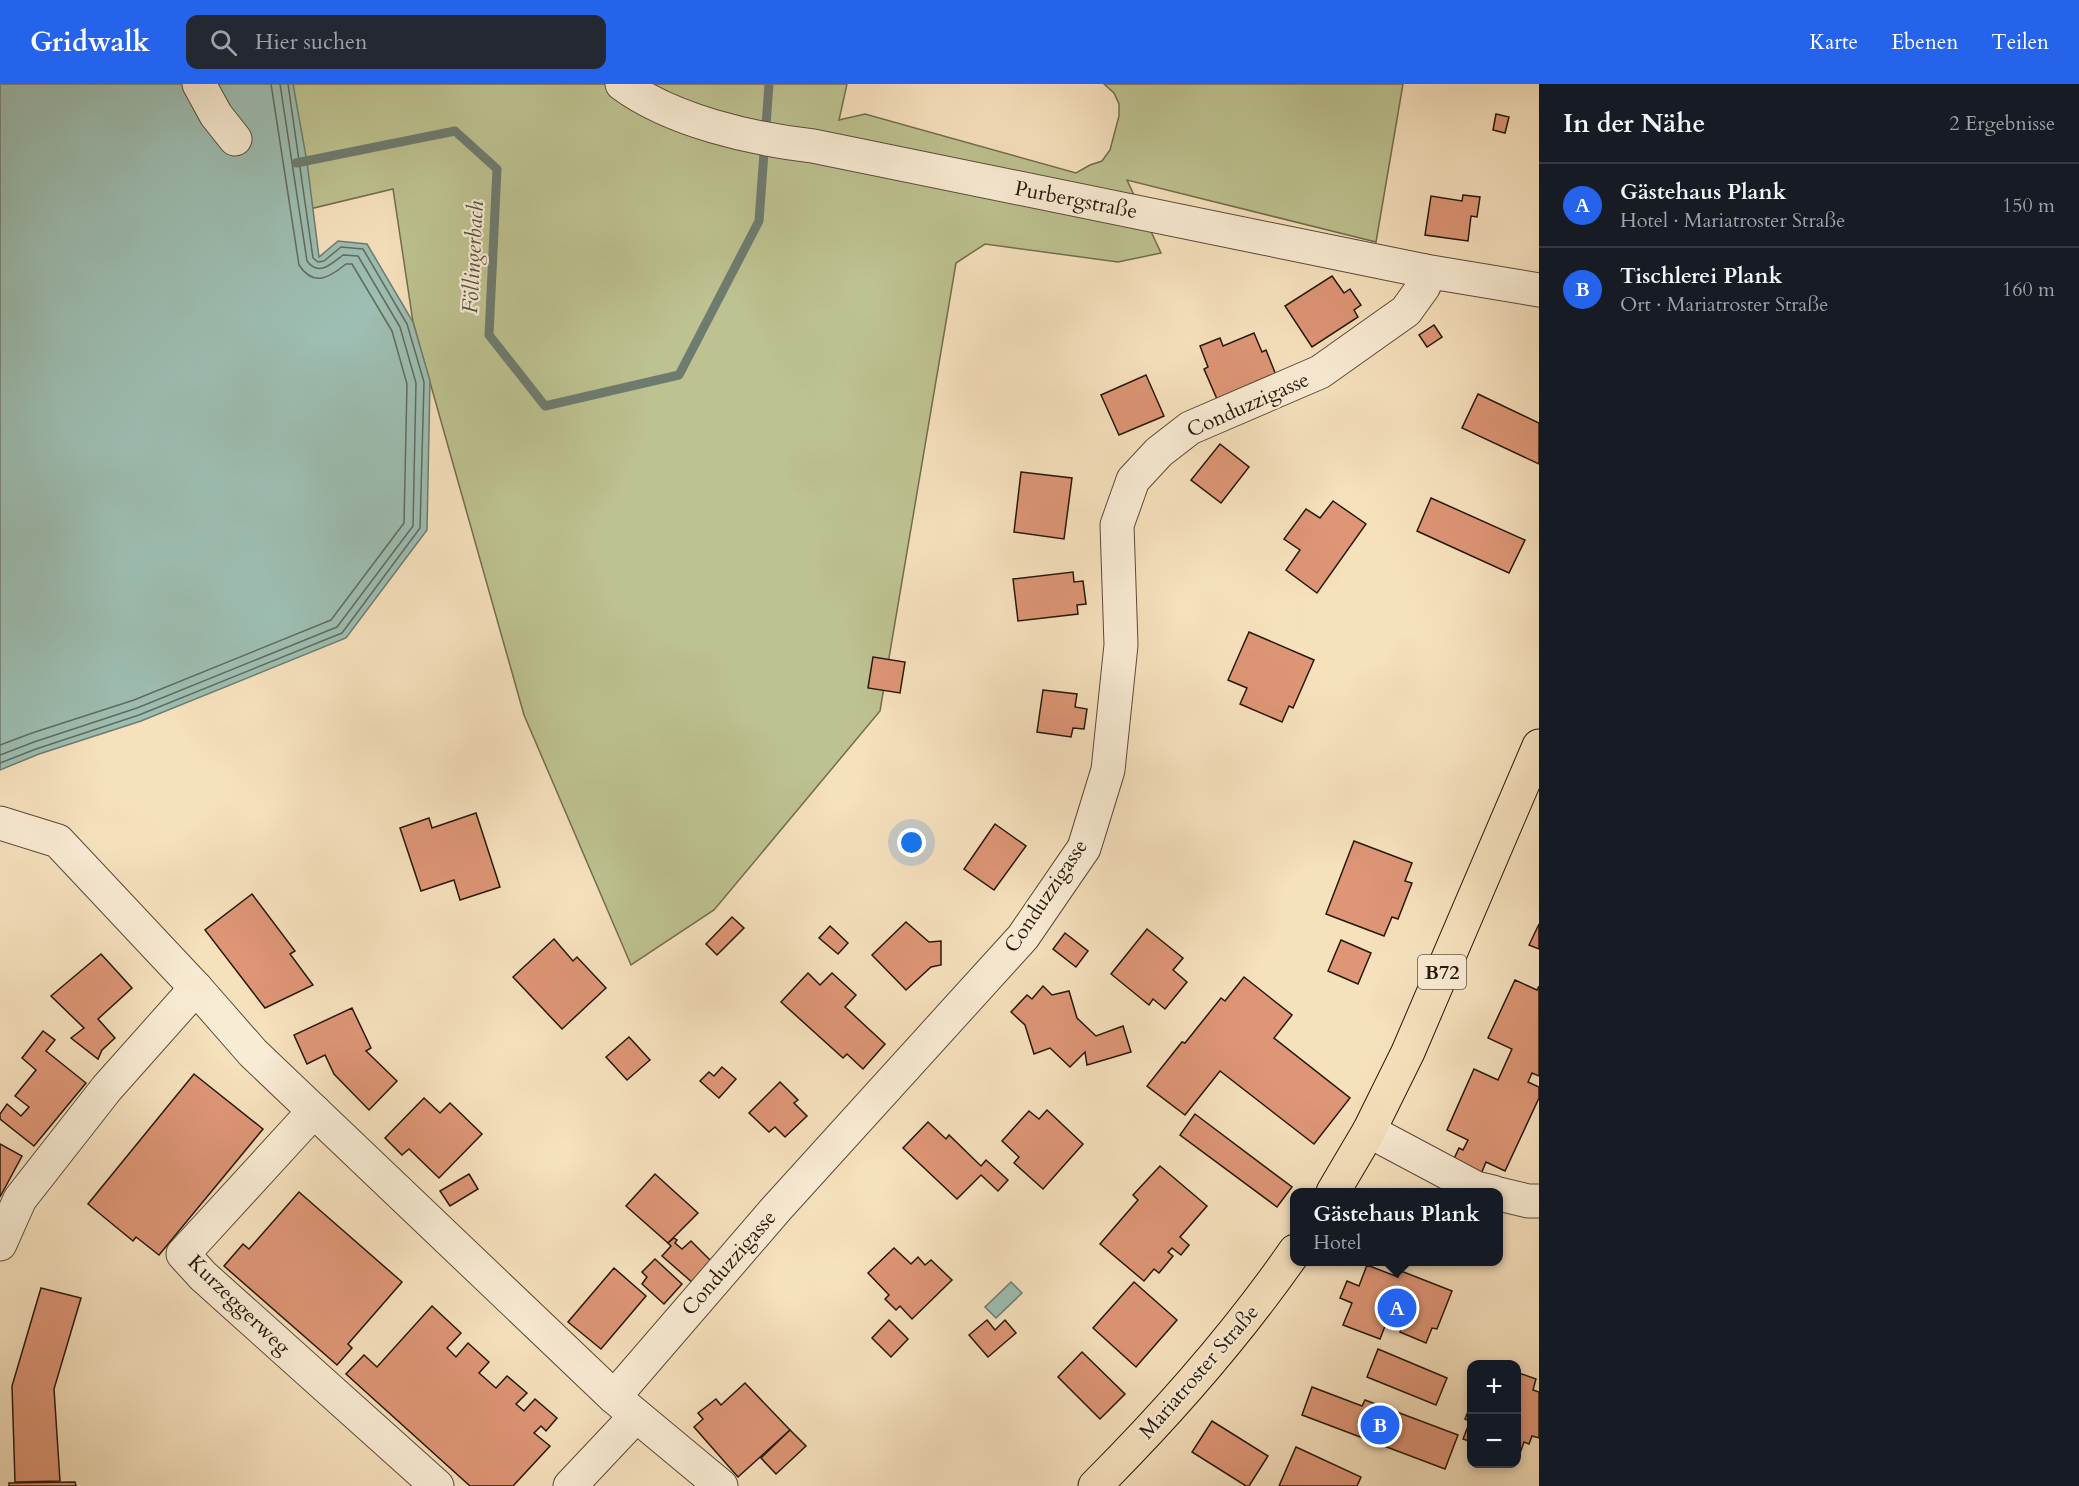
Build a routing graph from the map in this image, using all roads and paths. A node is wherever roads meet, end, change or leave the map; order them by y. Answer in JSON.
{"nodes":[{"id":1,"x":199,"y":84,"type":"edge"},
{"id":2,"x":621,"y":84,"type":"edge"},
{"id":3,"x":235,"y":139,"type":"dead end"},
{"id":4,"x":1425,"y":271,"type":"junction"},
{"id":5,"x":1539,"y":290,"type":"edge"},
{"id":6,"x":1539,"y":746,"type":"edge"},
{"id":7,"x":0,"y":823,"type":"edge"},
{"id":8,"x":196,"y":988,"type":"junction"},
{"id":9,"x":314,"y":1111,"type":"junction"},
{"id":10,"x":1369,"y":1131,"type":"junction"},
{"id":11,"x":1335,"y":1188,"type":"edge"},
{"id":12,"x":1476,"y":1188,"type":"edge"},
{"id":13,"x":1503,"y":1195,"type":"edge"},
{"id":14,"x":1539,"y":1201,"type":"edge"},
{"id":15,"x":0,"y":1244,"type":"edge"},
{"id":16,"x":1290,"y":1258,"type":"edge"},
{"id":17,"x":625,"y":1406,"type":"junction"},
{"id":18,"x":437,"y":1486,"type":"edge"},
{"id":19,"x":570,"y":1486,"type":"edge"},
{"id":20,"x":721,"y":1486,"type":"edge"},
{"id":21,"x":1095,"y":1486,"type":"edge"}],
"edges":[{"from":1,"to":3,"type":"street"},
{"from":2,"to":4,"type":"street","name":"Purbergstraße"},
{"from":4,"to":5,"type":"street","name":"Purbergstraße"},
{"from":4,"to":17,"type":"street","name":"Conduzzigasse"},
{"from":6,"to":10,"type":"main road","number":"B72"},
{"from":7,"to":8,"type":"street"},
{"from":8,"to":9,"type":"street"},
{"from":8,"to":15,"type":"street"},
{"from":9,"to":17,"type":"street"},
{"from":9,"to":18,"type":"street","name":"Kurzeggerweg"},
{"from":10,"to":11,"type":"main road","number":"B72"},
{"from":10,"to":12,"type":"street"},
{"from":13,"to":14,"type":"street"},
{"from":16,"to":21,"type":"main road","name":"Mariatroster Straße"},
{"from":17,"to":19,"type":"street"},
{"from":17,"to":20,"type":"street"}]}
